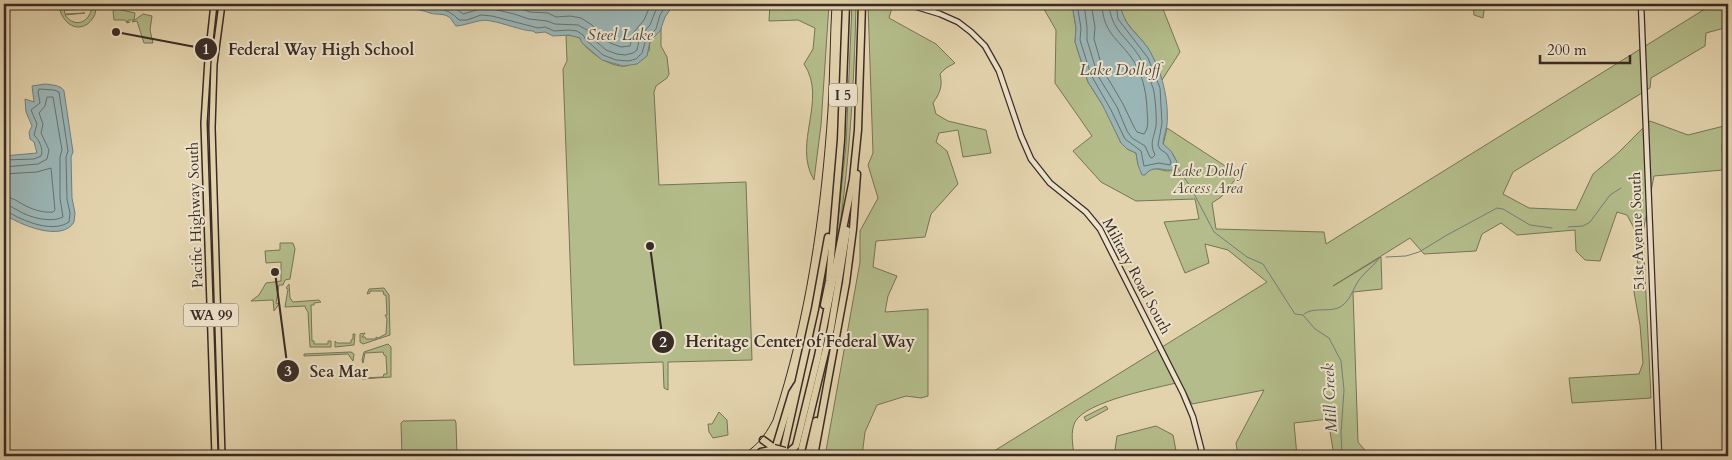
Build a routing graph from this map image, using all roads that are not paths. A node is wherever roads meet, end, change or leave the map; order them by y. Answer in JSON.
{"nodes":[{"id":1,"x":214,"y":4,"type":"edge"},
{"id":2,"x":222,"y":4,"type":"edge"},
{"id":3,"x":846,"y":4,"type":"edge"},
{"id":4,"x":862,"y":4,"type":"edge"},
{"id":5,"x":907,"y":4,"type":"edge"},
{"id":6,"x":1641,"y":4,"type":"edge"},
{"id":7,"x":856,"y":158,"type":"junction"},
{"id":8,"x":853,"y":179,"type":"junction"},
{"id":9,"x":836,"y":187,"type":"junction"},
{"id":10,"x":211,"y":328,"type":"junction"},
{"id":11,"x":220,"y":362,"type":"junction"},
{"id":12,"x":829,"y":374,"type":"junction"},
{"id":13,"x":799,"y":382,"type":"junction"},
{"id":14,"x":797,"y":434,"type":"junction"},
{"id":15,"x":764,"y":440,"type":"dead end"},
{"id":16,"x":770,"y":448,"type":"junction"},
{"id":17,"x":761,"y":452,"type":"dead end"},
{"id":18,"x":787,"y":454,"type":"edge"},
{"id":19,"x":215,"y":456,"type":"edge"},
{"id":20,"x":222,"y":456,"type":"edge"},
{"id":21,"x":773,"y":456,"type":"edge"},
{"id":22,"x":800,"y":456,"type":"edge"},
{"id":23,"x":808,"y":456,"type":"edge"},
{"id":24,"x":814,"y":456,"type":"edge"},
{"id":25,"x":1203,"y":456,"type":"edge"},
{"id":26,"x":1659,"y":456,"type":"edge"}],
"edges":[{"from":1,"to":10,"type":"main road","name":"Pacific Highway South","number":"WA 99"},
{"from":2,"to":11,"type":"main road","name":"Pacific Highway South","number":"WA 99"},
{"from":3,"to":9,"type":"highway","number":"I 5"},
{"from":4,"to":7,"type":"highway","number":"I 5"},
{"from":5,"to":25,"type":"main road","name":"Military Road South"},
{"from":6,"to":26,"type":"main road","name":"51st Avenue South"},
{"from":7,"to":8,"type":"highway","number":"I 5"},
{"from":7,"to":12,"type":"highway"},
{"from":8,"to":14,"type":"highway"},
{"from":8,"to":22,"type":"highway","number":"I 5"},
{"from":9,"to":13,"type":"highway","number":"I 5"},
{"from":9,"to":14,"type":"highway"},
{"from":10,"to":11,"type":"main road"},
{"from":10,"to":19,"type":"main road","name":"Pacific Highway South","number":"WA 99"},
{"from":11,"to":20,"type":"main road","name":"Pacific Highway South","number":"WA 99"},
{"from":12,"to":23,"type":"highway"},
{"from":12,"to":24,"type":"highway"},
{"from":13,"to":18,"type":"highway","number":"I 5"},
{"from":13,"to":21,"type":"highway"},
{"from":14,"to":18,"type":"highway"},
{"from":15,"to":16,"type":"highway"},
{"from":16,"to":17,"type":"highway"},
{"from":16,"to":18,"type":"highway","bridge":true}]}
